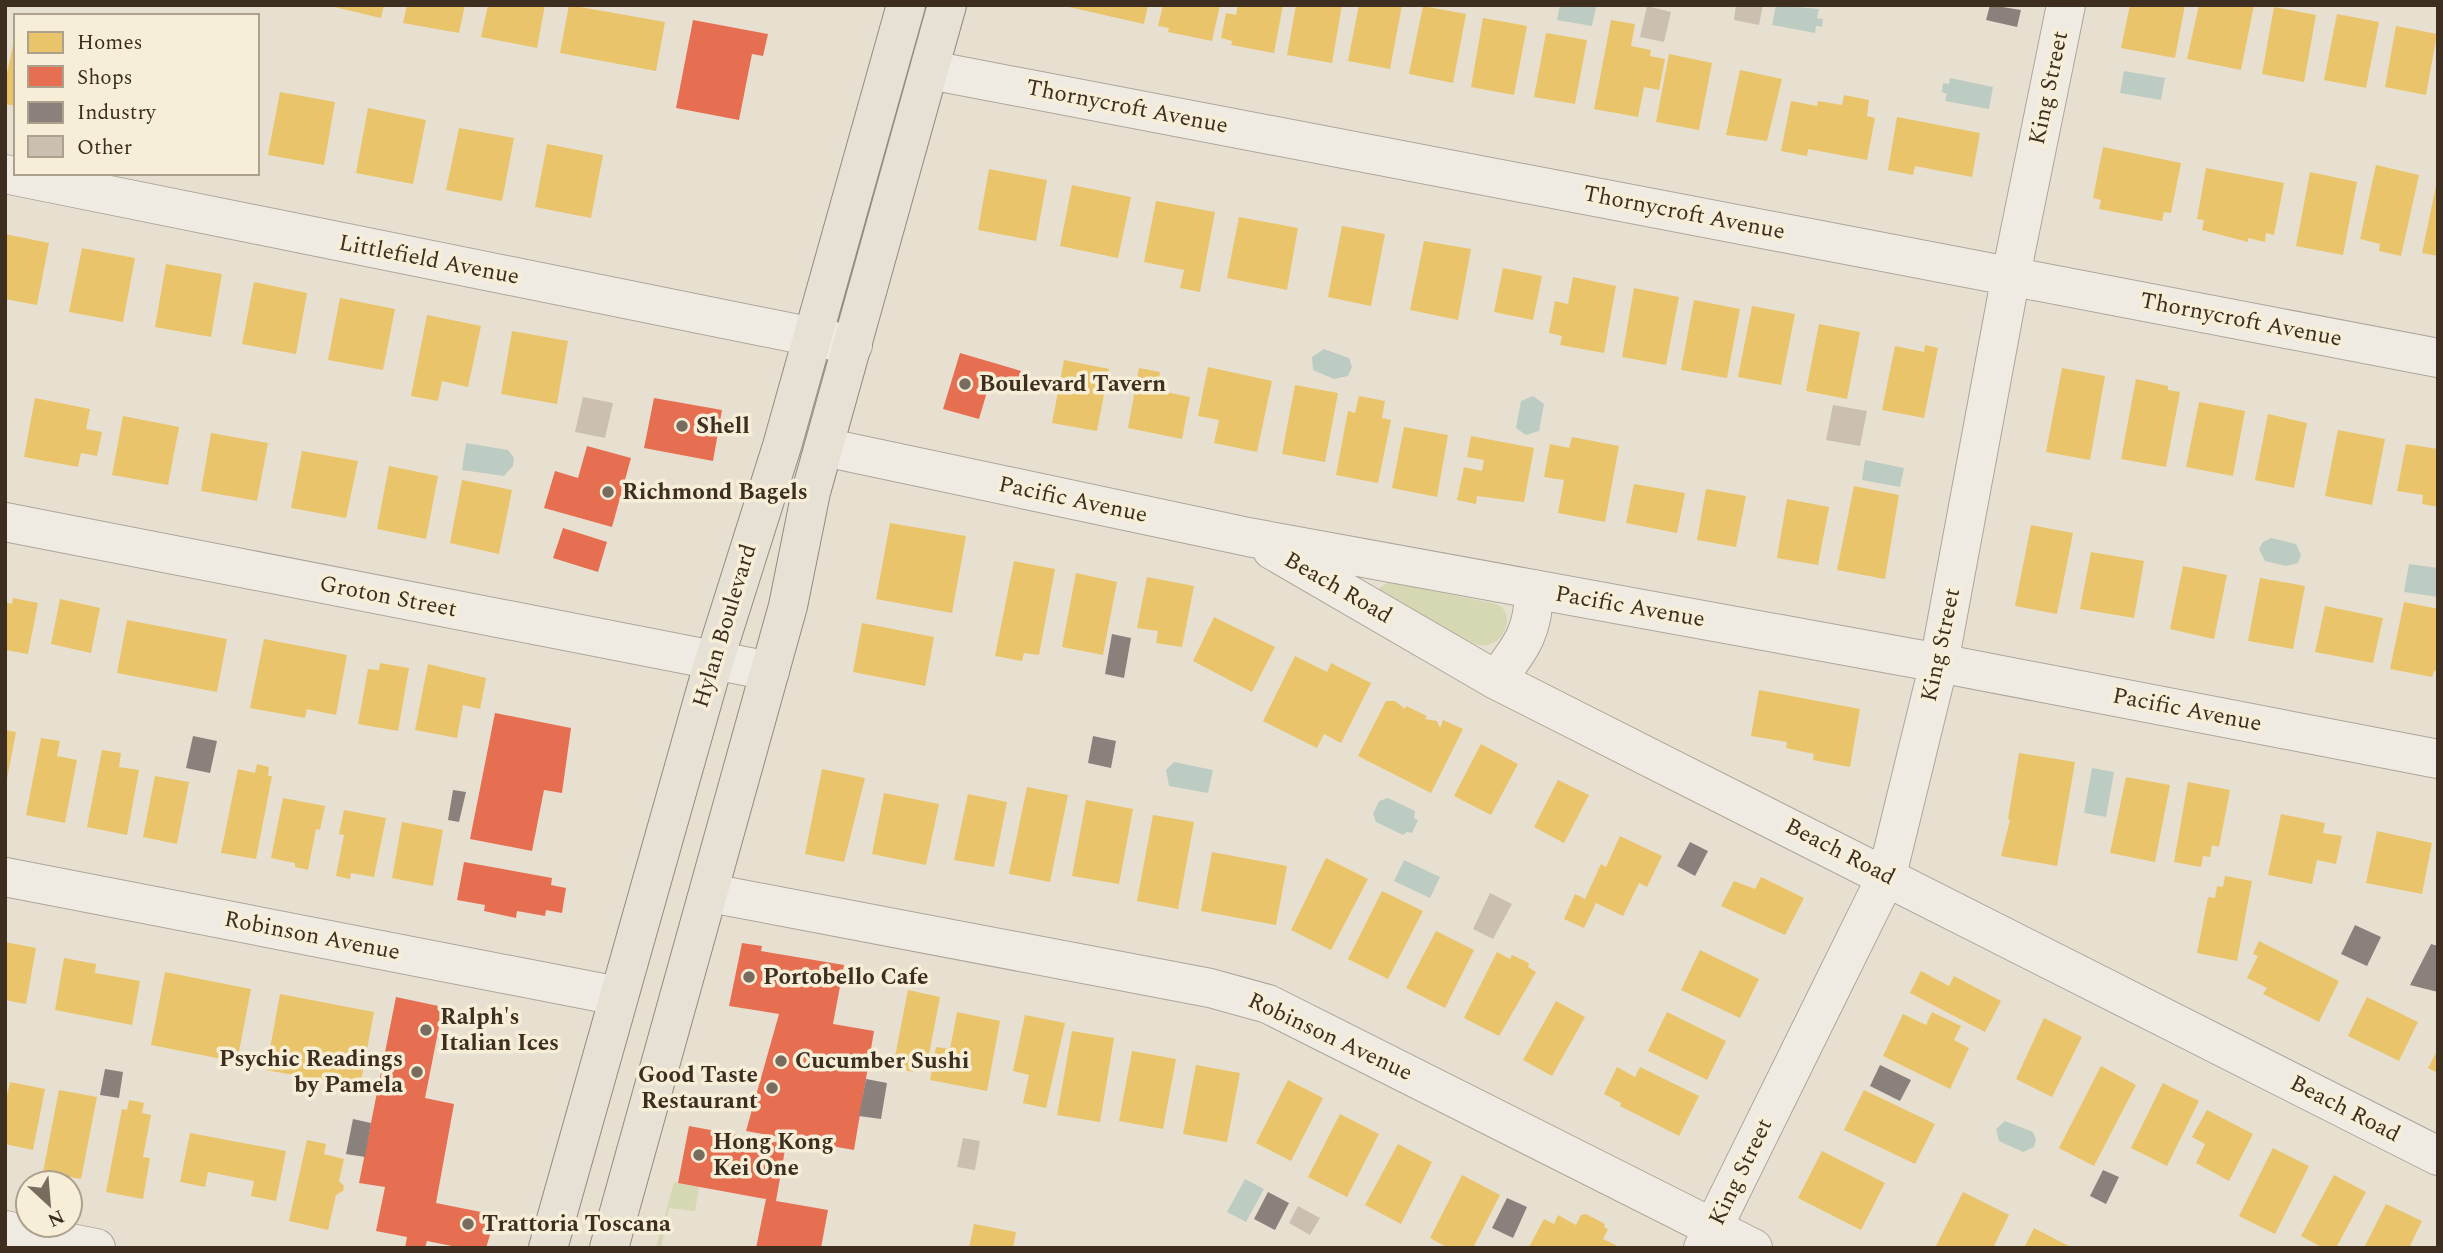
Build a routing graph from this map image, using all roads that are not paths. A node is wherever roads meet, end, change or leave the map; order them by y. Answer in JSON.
{"nodes":[{"id":1,"x":906,"y":5,"type":"edge"},
{"id":2,"x":947,"y":5,"type":"edge"},
{"id":3,"x":2066,"y":5,"type":"edge"},
{"id":4,"x":930,"y":70,"type":"junction"},
{"id":5,"x":5,"y":174,"type":"edge"},
{"id":6,"x":2011,"y":275,"type":"junction"},
{"id":7,"x":813,"y":337,"type":"junction"},
{"id":8,"x":853,"y":345,"type":"junction"},
{"id":9,"x":2438,"y":358,"type":"edge"},
{"id":10,"x":824,"y":447,"type":"junction"},
{"id":11,"x":5,"y":522,"type":"edge"},
{"id":12,"x":1248,"y":537,"type":"junction"},
{"id":13,"x":1534,"y":589,"type":"junction"},
{"id":14,"x":714,"y":661,"type":"junction"},
{"id":15,"x":1939,"y":663,"type":"junction"},
{"id":16,"x":771,"y":671,"type":"junction"},
{"id":17,"x":1496,"y":680,"type":"junction"},
{"id":18,"x":2438,"y":759,"type":"edge"},
{"id":19,"x":1886,"y":875,"type":"junction"},
{"id":20,"x":5,"y":877,"type":"edge"},
{"id":21,"x":710,"y":893,"type":"junction"},
{"id":22,"x":618,"y":996,"type":"junction"},
{"id":23,"x":2438,"y":1156,"type":"edge"},
{"id":24,"x":5,"y":1230,"type":"edge"},
{"id":25,"x":1708,"y":1238,"type":"edge"},
{"id":26,"x":96,"y":1248,"type":"edge"},
{"id":27,"x":548,"y":1248,"type":"edge"},
{"id":28,"x":608,"y":1248,"type":"edge"},
{"id":29,"x":1753,"y":1248,"type":"edge"}],
"edges":[{"from":1,"to":7,"type":"main road","name":"Hylan Boulevard"},
{"from":2,"to":4,"type":"main road"},
{"from":3,"to":6,"type":"street","name":"King Street"},
{"from":4,"to":6,"type":"street","name":"Thornycroft Avenue"},
{"from":4,"to":8,"type":"main road"},
{"from":5,"to":7,"type":"street","name":"Littlefield Avenue"},
{"from":6,"to":9,"type":"street","name":"Thornycroft Avenue"},
{"from":6,"to":15,"type":"street","name":"King Street"},
{"from":7,"to":8,"type":"street","name":"Littlefield Avenue"},
{"from":7,"to":14,"type":"main road","name":"Hylan Boulevard"},
{"from":8,"to":10,"type":"main road"},
{"from":10,"to":12,"type":"street","name":"Pacific Avenue"},
{"from":10,"to":16,"type":"main road"},
{"from":11,"to":14,"type":"street","name":"Groton Street"},
{"from":12,"to":13,"type":"street","name":"Pacific Avenue"},
{"from":12,"to":17,"type":"street","name":"Beach Road"},
{"from":13,"to":15,"type":"street","name":"Pacific Avenue"},
{"from":13,"to":17,"type":"street"},
{"from":14,"to":16,"type":"street","name":"Groton Street"},
{"from":14,"to":22,"type":"main road","name":"Hylan Boulevard"},
{"from":15,"to":18,"type":"street","name":"Pacific Avenue"},
{"from":15,"to":19,"type":"street","name":"King Street"},
{"from":16,"to":21,"type":"main road"},
{"from":17,"to":19,"type":"street","name":"Beach Road"},
{"from":19,"to":23,"type":"street","name":"Beach Road"},
{"from":19,"to":25,"type":"street","name":"King Street"},
{"from":20,"to":22,"type":"street","name":"Robinson Avenue"},
{"from":21,"to":25,"type":"street","name":"Robinson Avenue"},
{"from":21,"to":28,"type":"main road"},
{"from":22,"to":27,"type":"main road","name":"Hylan Boulevard"},
{"from":24,"to":26,"type":"street"},
{"from":25,"to":29,"type":"street","name":"Robinson Avenue"}]}
